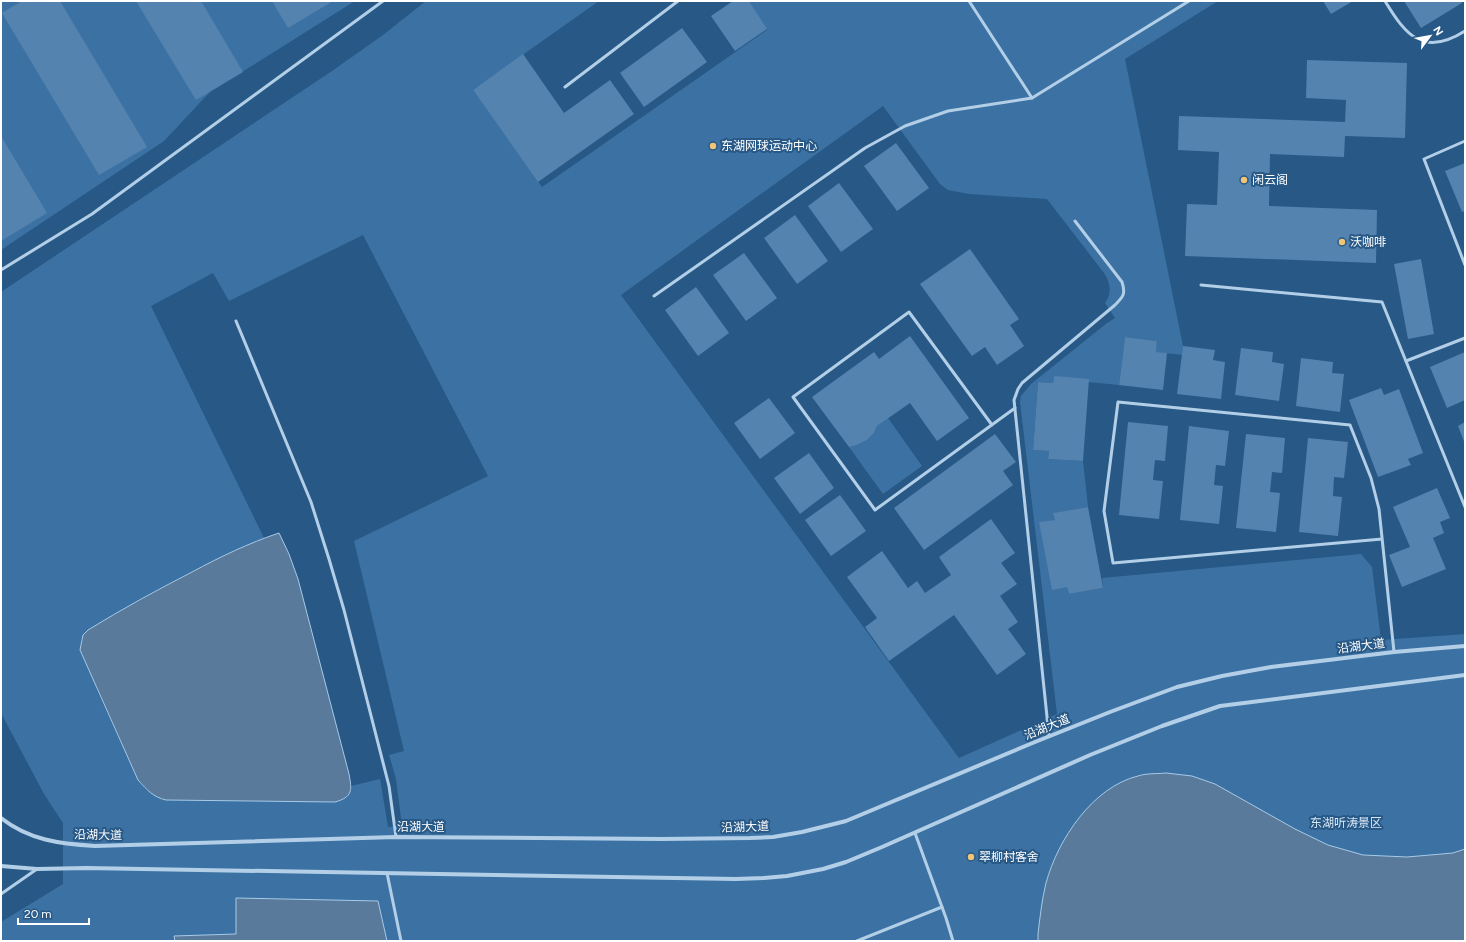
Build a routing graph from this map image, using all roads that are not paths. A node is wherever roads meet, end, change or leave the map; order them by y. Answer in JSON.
{"nodes":[{"id":1,"x":383,"y":1,"type":"edge"},
{"id":2,"x":678,"y":1,"type":"edge"},
{"id":3,"x":969,"y":1,"type":"edge"},
{"id":4,"x":1190,"y":1,"type":"edge"},
{"id":5,"x":1385,"y":1,"type":"edge"},
{"id":6,"x":1465,"y":32,"type":"edge"},
{"id":7,"x":565,"y":87,"type":"dead end"},
{"id":8,"x":1032,"y":98,"type":"junction"},
{"id":9,"x":1465,"y":142,"type":"edge"},
{"id":10,"x":1075,"y":221,"type":"dead end"},
{"id":11,"x":1465,"y":266,"type":"edge"},
{"id":12,"x":1,"y":270,"type":"edge"},
{"id":13,"x":1201,"y":285,"type":"dead end"},
{"id":14,"x":654,"y":296,"type":"dead end"},
{"id":15,"x":236,"y":321,"type":"dead end"},
{"id":16,"x":1465,"y":338,"type":"edge"},
{"id":17,"x":1406,"y":361,"type":"junction"},
{"id":18,"x":1015,"y":408,"type":"junction"},
{"id":19,"x":992,"y":425,"type":"junction"},
{"id":20,"x":1465,"y":506,"type":"edge"},
{"id":21,"x":1382,"y":539,"type":"junction"},
{"id":22,"x":1465,"y":646,"type":"edge"},
{"id":23,"x":1394,"y":652,"type":"junction"},
{"id":24,"x":1465,"y":675,"type":"edge"},
{"id":25,"x":1049,"y":736,"type":"junction"},
{"id":26,"x":1,"y":818,"type":"edge"},
{"id":27,"x":915,"y":833,"type":"junction"},
{"id":28,"x":396,"y":837,"type":"junction"},
{"id":29,"x":1,"y":866,"type":"edge"},
{"id":30,"x":37,"y":869,"type":"junction"},
{"id":31,"x":388,"y":873,"type":"junction"},
{"id":32,"x":1,"y":894,"type":"edge"},
{"id":33,"x":942,"y":907,"type":"junction"},
{"id":34,"x":401,"y":941,"type":"edge"},
{"id":35,"x":857,"y":941,"type":"edge"},
{"id":36,"x":953,"y":941,"type":"edge"}],
"edges":[{"from":1,"to":12,"type":"lane"},
{"from":2,"to":7,"type":"lane"},
{"from":3,"to":8,"type":"lane"},
{"from":4,"to":8,"type":"lane"},
{"from":5,"to":6,"type":"lane"},
{"from":8,"to":14,"type":"lane"},
{"from":9,"to":11,"type":"lane"},
{"from":10,"to":18,"type":"lane"},
{"from":13,"to":17,"type":"lane"},
{"from":15,"to":28,"type":"lane"},
{"from":16,"to":17,"type":"lane"},
{"from":17,"to":20,"type":"lane"},
{"from":18,"to":19,"type":"lane"},
{"from":18,"to":25,"type":"lane"},
{"from":19,"to":19,"type":"lane"},
{"from":21,"to":21,"type":"lane"},
{"from":21,"to":23,"type":"lane"},
{"from":22,"to":23,"type":"street","name":"沿湖大道"},
{"from":23,"to":25,"type":"street","name":"沿湖大道"},
{"from":24,"to":27,"type":"street"},
{"from":25,"to":28,"type":"street","name":"沿湖大道"},
{"from":26,"to":28,"type":"street","name":"沿湖大道"},
{"from":27,"to":31,"type":"street"},
{"from":27,"to":33,"type":"lane"},
{"from":29,"to":30,"type":"street"},
{"from":30,"to":31,"type":"street"},
{"from":30,"to":32,"type":"lane"},
{"from":31,"to":34,"type":"lane"},
{"from":33,"to":35,"type":"lane"},
{"from":33,"to":36,"type":"lane"}]}
